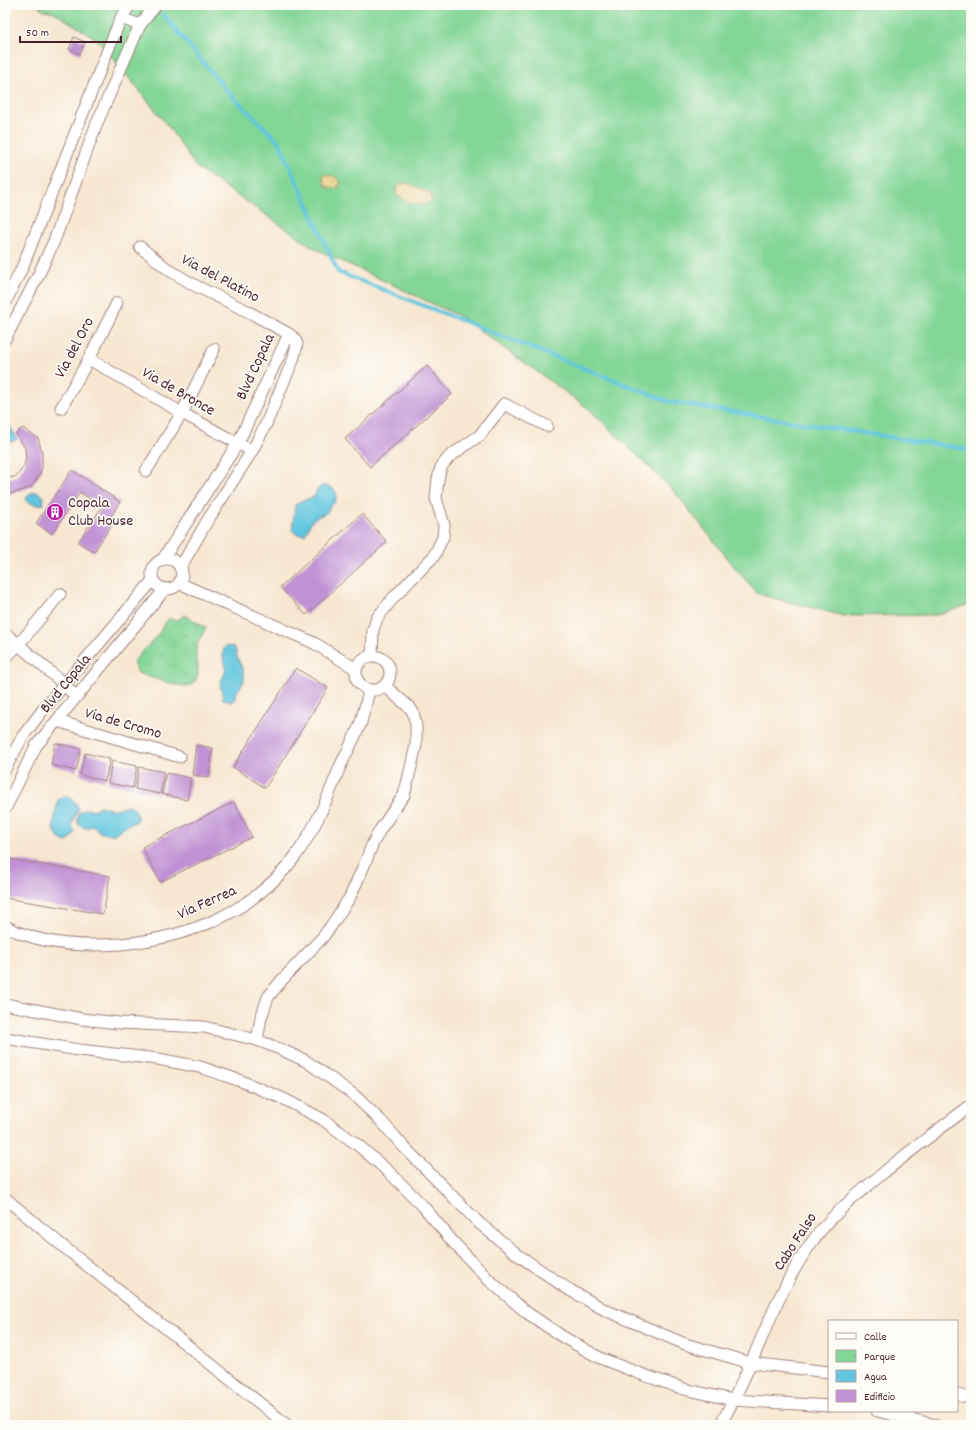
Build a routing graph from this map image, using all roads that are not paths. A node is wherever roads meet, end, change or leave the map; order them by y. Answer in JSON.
{"nodes":[{"id":1,"x":130,"y":5,"type":"edge"},
{"id":2,"x":156,"y":5,"type":"edge"},
{"id":3,"x":121,"y":18,"type":"junction"},
{"id":4,"x":140,"y":25,"type":"junction"},
{"id":5,"x":140,"y":247,"type":"dead end"},
{"id":6,"x":5,"y":303,"type":"edge"},
{"id":7,"x":117,"y":303,"type":"dead end"},
{"id":8,"x":289,"y":334,"type":"junction"},
{"id":9,"x":5,"y":339,"type":"edge"},
{"id":10,"x":214,"y":349,"type":"dead end"},
{"id":11,"x":89,"y":359,"type":"junction"},
{"id":12,"x":61,"y":408,"type":"dead end"},
{"id":13,"x":182,"y":413,"type":"junction"},
{"id":14,"x":547,"y":426,"type":"dead end"},
{"id":15,"x":238,"y":444,"type":"junction"},
{"id":16,"x":252,"y":451,"type":"junction"},
{"id":17,"x":146,"y":471,"type":"dead end"},
{"id":18,"x":163,"y":559,"type":"junction"},
{"id":19,"x":180,"y":568,"type":"junction"},
{"id":20,"x":153,"y":580,"type":"junction"},
{"id":21,"x":179,"y":583,"type":"junction"},
{"id":22,"x":165,"y":589,"type":"junction"},
{"id":23,"x":60,"y":594,"type":"dead end"},
{"id":24,"x":5,"y":633,"type":"edge"},
{"id":25,"x":19,"y":644,"type":"junction"},
{"id":26,"x":372,"y":655,"type":"junction"},
{"id":27,"x":5,"y":658,"type":"edge"},
{"id":28,"x":356,"y":669,"type":"junction"},
{"id":29,"x":65,"y":684,"type":"junction"},
{"id":30,"x":385,"y":686,"type":"junction"},
{"id":31,"x":370,"y":690,"type":"junction"},
{"id":32,"x":76,"y":696,"type":"junction"},
{"id":33,"x":57,"y":721,"type":"junction"},
{"id":34,"x":8,"y":754,"type":"edge"},
{"id":35,"x":180,"y":757,"type":"dead end"},
{"id":36,"x":27,"y":762,"type":"junction"},
{"id":37,"x":5,"y":769,"type":"edge"},
{"id":38,"x":5,"y":809,"type":"edge"},
{"id":39,"x":5,"y":926,"type":"edge"},
{"id":40,"x":5,"y":1004,"type":"edge"},
{"id":41,"x":5,"y":1038,"type":"edge"},
{"id":42,"x":257,"y":1040,"type":"junction"},
{"id":43,"x":971,"y":1105,"type":"edge"},
{"id":44,"x":5,"y":1198,"type":"edge"},
{"id":45,"x":751,"y":1363,"type":"junction"},
{"id":46,"x":828,"y":1372,"type":"edge"},
{"id":47,"x":958,"y":1395,"type":"edge"},
{"id":48,"x":971,"y":1398,"type":"edge"},
{"id":49,"x":733,"y":1400,"type":"junction"},
{"id":50,"x":828,"y":1406,"type":"edge"},
{"id":51,"x":881,"y":1412,"type":"edge"},
{"id":52,"x":287,"y":1425,"type":"edge"},
{"id":53,"x":720,"y":1425,"type":"edge"},
{"id":54,"x":936,"y":1425,"type":"edge"}],
"edges":[{"from":1,"to":3,"type":"street"},
{"from":2,"to":4,"type":"street"},
{"from":3,"to":4,"type":"street"},
{"from":3,"to":6,"type":"street"},
{"from":4,"to":9,"type":"street"},
{"from":5,"to":8,"type":"street","name":"Via del Platino"},
{"from":7,"to":11,"type":"street","name":"Via del Oro"},
{"from":8,"to":15,"type":"street","name":"Blvd Copala"},
{"from":8,"to":16,"type":"street","name":"Blvd Copala"},
{"from":10,"to":13,"type":"street"},
{"from":11,"to":12,"type":"street","name":"Via del Oro"},
{"from":11,"to":13,"type":"street","name":"Via de Bronce"},
{"from":13,"to":15,"type":"street","name":"Via de Bronce"},
{"from":13,"to":17,"type":"street"},
{"from":14,"to":26,"type":"street"},
{"from":15,"to":16,"type":"street","name":"Via de Bronce"},
{"from":15,"to":18,"type":"street","name":"Blvd Copala"},
{"from":16,"to":19,"type":"street","name":"Blvd Copala"},
{"from":18,"to":19,"type":"street"},
{"from":18,"to":20,"type":"street","name":"Blvd Copala"},
{"from":19,"to":21,"type":"street","name":"Blvd Copala"},
{"from":20,"to":22,"type":"street"},
{"from":20,"to":29,"type":"street","name":"Blvd Copala"},
{"from":21,"to":22,"type":"street","name":"Blvd Copala"},
{"from":21,"to":28,"type":"street"},
{"from":22,"to":32,"type":"street","name":"Blvd Copala"},
{"from":23,"to":25,"type":"street"},
{"from":24,"to":25,"type":"street"},
{"from":25,"to":27,"type":"street"},
{"from":25,"to":29,"type":"street"},
{"from":26,"to":28,"type":"street"},
{"from":26,"to":30,"type":"street"},
{"from":28,"to":31,"type":"street"},
{"from":29,"to":32,"type":"street"},
{"from":29,"to":34,"type":"street","name":"Blvd Copala"},
{"from":30,"to":31,"type":"street"},
{"from":30,"to":42,"type":"street"},
{"from":31,"to":39,"type":"street","name":"Via Ferrea"},
{"from":32,"to":33,"type":"street","name":"Blvd Copala"},
{"from":33,"to":35,"type":"street","name":"Via de Cromo"},
{"from":33,"to":36,"type":"street","name":"Blvd Copala"},
{"from":34,"to":36,"type":"street"},
{"from":34,"to":37,"type":"street","name":"Blvd Copala"},
{"from":36,"to":38,"type":"street","name":"Blvd Copala"},
{"from":40,"to":42,"type":"street"},
{"from":41,"to":49,"type":"street"},
{"from":42,"to":45,"type":"street"},
{"from":43,"to":45,"type":"street","name":"Cabo Falso"},
{"from":44,"to":52,"type":"street"},
{"from":45,"to":46,"type":"street"},
{"from":45,"to":49,"type":"street","name":"Cabo Falso"},
{"from":47,"to":48,"type":"street"},
{"from":49,"to":50,"type":"street"},
{"from":49,"to":53,"type":"street","name":"Cabo Falso"},
{"from":51,"to":54,"type":"street"}]}
